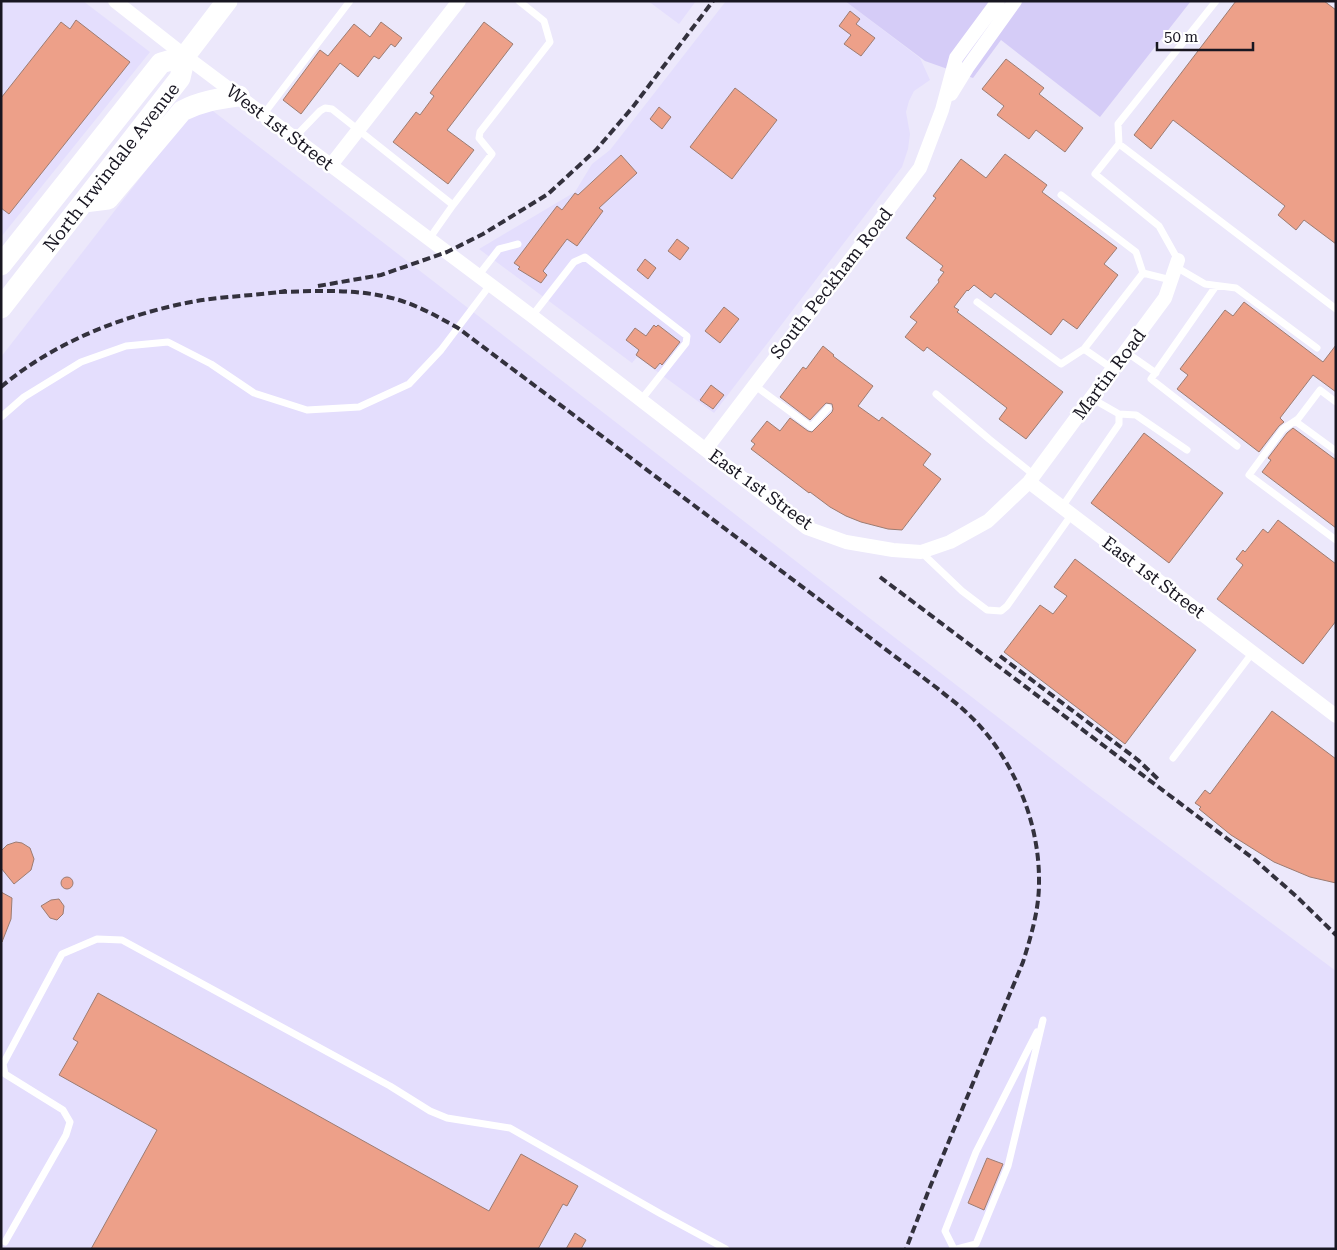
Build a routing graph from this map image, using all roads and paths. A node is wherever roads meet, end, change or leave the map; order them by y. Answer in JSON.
{"nodes":[{"id":1,"x":350,"y":1,"type":"edge"},
{"id":2,"x":459,"y":1,"type":"edge"},
{"id":3,"x":519,"y":1,"type":"edge"},
{"id":4,"x":998,"y":1,"type":"edge"},
{"id":5,"x":1015,"y":1,"type":"edge"},
{"id":6,"x":1216,"y":1,"type":"edge"},
{"id":7,"x":121,"y":3,"type":"edge"},
{"id":8,"x":221,"y":6,"type":"edge"},
{"id":9,"x":185,"y":56,"type":"junction"},
{"id":10,"x":239,"y":96,"type":"junction"},
{"id":11,"x":942,"y":110,"type":"junction"},
{"id":12,"x":263,"y":115,"type":"junction"},
{"id":13,"x":359,"y":130,"type":"junction"},
{"id":14,"x":294,"y":138,"type":"junction"},
{"id":15,"x":1119,"y":144,"type":"junction"},
{"id":16,"x":331,"y":165,"type":"junction"},
{"id":17,"x":1061,"y":196,"type":"dead end"},
{"id":18,"x":84,"y":202,"type":"junction"},
{"id":19,"x":453,"y":205,"type":"junction"},
{"id":20,"x":429,"y":238,"type":"junction"},
{"id":21,"x":518,"y":244,"type":"dead end"},
{"id":22,"x":447,"y":252,"type":"joint"},
{"id":23,"x":1,"y":265,"type":"edge"},
{"id":24,"x":1175,"y":269,"type":"junction"},
{"id":25,"x":1143,"y":273,"type":"junction"},
{"id":26,"x":478,"y":276,"type":"junction"},
{"id":27,"x":490,"y":285,"type":"junction"},
{"id":28,"x":1216,"y":286,"type":"junction"},
{"id":29,"x":977,"y":302,"type":"dead end"},
{"id":30,"x":1,"y":308,"type":"edge"},
{"id":31,"x":1336,"y":309,"type":"edge"},
{"id":32,"x":532,"y":316,"type":"junction"},
{"id":33,"x":1317,"y":348,"type":"dead end"},
{"id":34,"x":1084,"y":349,"type":"junction"},
{"id":35,"x":1126,"y":352,"type":"junction"},
{"id":36,"x":1113,"y":369,"type":"junction"},
{"id":37,"x":1156,"y":373,"type":"junction"},
{"id":38,"x":753,"y":385,"type":"junction"},
{"id":39,"x":936,"y":394,"type":"dead end"},
{"id":40,"x":1091,"y":398,"type":"junction"},
{"id":41,"x":641,"y":400,"type":"junction"},
{"id":42,"x":1336,"y":402,"type":"edge"},
{"id":43,"x":828,"y":408,"type":"dead end"},
{"id":44,"x":1119,"y":414,"type":"junction"},
{"id":45,"x":1,"y":417,"type":"edge"},
{"id":46,"x":1295,"y":421,"type":"junction"},
{"id":47,"x":1237,"y":446,"type":"dead end"},
{"id":48,"x":706,"y":449,"type":"junction"},
{"id":49,"x":1187,"y":450,"type":"dead end"},
{"id":50,"x":1336,"y":452,"type":"edge"},
{"id":51,"x":1032,"y":478,"type":"junction"},
{"id":52,"x":1067,"y":510,"type":"junction"},
{"id":53,"x":1336,"y":540,"type":"edge"},
{"id":54,"x":921,"y":552,"type":"junction"},
{"id":55,"x":1253,"y":652,"type":"junction"},
{"id":56,"x":1336,"y":716,"type":"edge"},
{"id":57,"x":1173,"y":758,"type":"dead end"},
{"id":58,"x":4,"y":1242,"type":"dead end"},
{"id":59,"x":726,"y":1249,"type":"edge"},
{"id":60,"x":955,"y":1249,"type":"edge"}],
"edges":[{"from":1,"to":12,"type":"lane"},
{"from":2,"to":13,"type":"street"},
{"from":3,"to":19,"type":"lane"},
{"from":4,"to":11,"type":"street"},
{"from":5,"to":11,"type":"street"},
{"from":6,"to":15,"type":"lane"},
{"from":7,"to":9,"type":"street","name":"West 1st Street"},
{"from":8,"to":9,"type":"main road"},
{"from":9,"to":10,"type":"street","name":"West 1st Street"},
{"from":9,"to":18,"type":"main road","name":"North Irwindale Avenue"},
{"from":9,"to":23,"type":"main road","name":"North Irwindale Avenue"},
{"from":10,"to":12,"type":"street","name":"West 1st Street"},
{"from":10,"to":18,"type":"main road"},
{"from":11,"to":38,"type":"street","name":"South Peckham Road"},
{"from":12,"to":14,"type":"street","name":"West 1st Street"},
{"from":13,"to":14,"type":"lane"},
{"from":13,"to":16,"type":"street"},
{"from":13,"to":19,"type":"lane"},
{"from":14,"to":16,"type":"street","name":"West 1st Street"},
{"from":15,"to":24,"type":"lane"},
{"from":15,"to":31,"type":"lane"},
{"from":16,"to":20,"type":"street","name":"West 1st Street"},
{"from":17,"to":25,"type":"lane"},
{"from":18,"to":30,"type":"main road","name":"North Irwindale Avenue"},
{"from":19,"to":20,"type":"lane"},
{"from":20,"to":22,"type":"street","name":"West 1st Street"},
{"from":21,"to":26,"type":"lane"},
{"from":22,"to":26,"type":"street","name":"East 1st Street"},
{"from":24,"to":25,"type":"lane"},
{"from":24,"to":28,"type":"lane"},
{"from":24,"to":35,"type":"street","name":"Martin Road"},
{"from":25,"to":34,"type":"lane"},
{"from":26,"to":27,"type":"street","name":"East 1st Street"},
{"from":27,"to":32,"type":"street","name":"East 1st Street"},
{"from":27,"to":45,"type":"lane"},
{"from":28,"to":33,"type":"lane"},
{"from":28,"to":37,"type":"lane"},
{"from":29,"to":34,"type":"lane"},
{"from":32,"to":41,"type":"street","name":"East 1st Street"},
{"from":32,"to":41,"type":"lane"},
{"from":34,"to":36,"type":"lane"},
{"from":35,"to":36,"type":"street","name":"Martin Road"},
{"from":35,"to":37,"type":"lane"},
{"from":36,"to":40,"type":"street","name":"Martin Road"},
{"from":37,"to":47,"type":"lane"},
{"from":38,"to":43,"type":"lane"},
{"from":38,"to":48,"type":"street","name":"South Peckham Road"},
{"from":39,"to":51,"type":"lane"},
{"from":40,"to":44,"type":"lane"},
{"from":40,"to":51,"type":"street","name":"Martin Road"},
{"from":41,"to":48,"type":"street","name":"East 1st Street"},
{"from":42,"to":46,"type":"lane"},
{"from":44,"to":49,"type":"lane"},
{"from":44,"to":52,"type":"lane"},
{"from":46,"to":50,"type":"lane"},
{"from":46,"to":53,"type":"lane"},
{"from":48,"to":54,"type":"street","name":"East 1st Street"},
{"from":51,"to":52,"type":"street","name":"East 1st Street"},
{"from":51,"to":54,"type":"street","name":"East 1st Street"},
{"from":52,"to":54,"type":"lane"},
{"from":52,"to":55,"type":"street","name":"East 1st Street"},
{"from":55,"to":56,"type":"street","name":"East 1st Street"},
{"from":55,"to":57,"type":"lane"},
{"from":58,"to":59,"type":"lane"},
{"from":60,"to":60,"type":"lane"}]}
